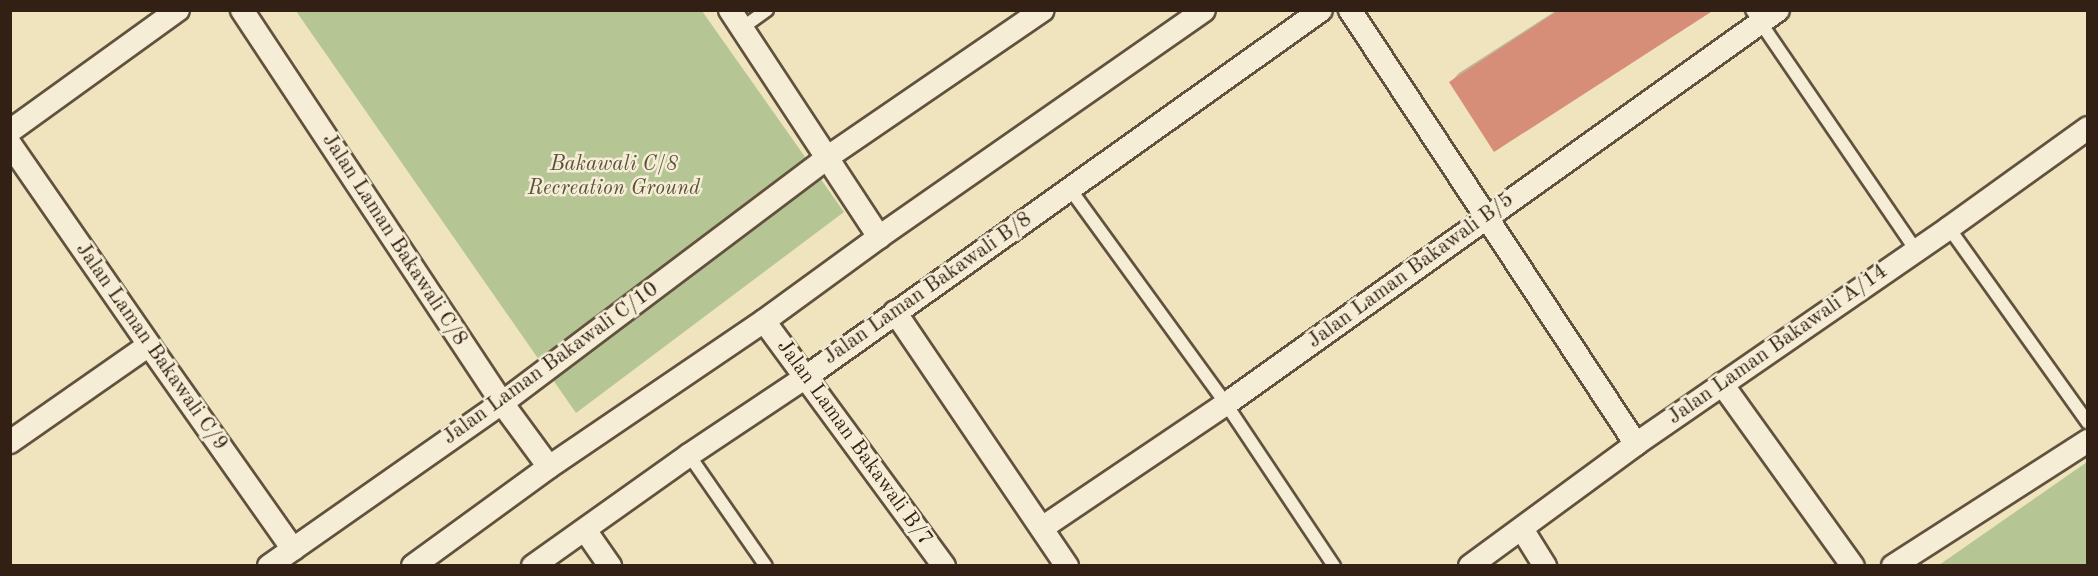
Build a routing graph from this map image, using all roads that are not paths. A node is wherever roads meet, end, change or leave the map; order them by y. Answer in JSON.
{"nodes":[{"id":1,"x":178,"y":10,"type":"edge"},
{"id":2,"x":242,"y":10,"type":"edge"},
{"id":3,"x":767,"y":10,"type":"edge"},
{"id":4,"x":1204,"y":10,"type":"edge"},
{"id":5,"x":1321,"y":10,"type":"edge"},
{"id":6,"x":1350,"y":10,"type":"edge"},
{"id":7,"x":1043,"y":11,"type":"edge"},
{"id":8,"x":1763,"y":15,"type":"edge"},
{"id":9,"x":736,"y":19,"type":"edge"},
{"id":10,"x":2088,"y":128,"type":"edge"},
{"id":11,"x":10,"y":131,"type":"edge"},
{"id":12,"x":10,"y":144,"type":"edge"},
{"id":13,"x":828,"y":157,"type":"junction"},
{"id":14,"x":1070,"y":189,"type":"junction"},
{"id":15,"x":1487,"y":216,"type":"junction"},
{"id":16,"x":1949,"y":228,"type":"junction"},
{"id":17,"x":879,"y":237,"type":"junction"},
{"id":18,"x":1915,"y":249,"type":"junction"},
{"id":19,"x":895,"y":312,"type":"junction"},
{"id":20,"x":764,"y":321,"type":"junction"},
{"id":21,"x":149,"y":345,"type":"junction"},
{"id":22,"x":806,"y":377,"type":"junction"},
{"id":23,"x":1722,"y":384,"type":"junction"},
{"id":24,"x":502,"y":403,"type":"junction"},
{"id":25,"x":1226,"y":404,"type":"junction"},
{"id":26,"x":2088,"y":423,"type":"edge"},
{"id":27,"x":2088,"y":441,"type":"edge"},
{"id":28,"x":10,"y":442,"type":"edge"},
{"id":29,"x":1636,"y":444,"type":"junction"},
{"id":30,"x":689,"y":455,"type":"junction"},
{"id":31,"x":549,"y":467,"type":"junction"},
{"id":32,"x":1042,"y":528,"type":"junction"},
{"id":33,"x":1522,"y":529,"type":"junction"},
{"id":34,"x":585,"y":530,"type":"junction"},
{"id":35,"x":293,"y":549,"type":"junction"},
{"id":36,"x":269,"y":566,"type":"edge"},
{"id":37,"x":413,"y":566,"type":"edge"},
{"id":38,"x":533,"y":566,"type":"edge"},
{"id":39,"x":610,"y":566,"type":"edge"},
{"id":40,"x":766,"y":566,"type":"edge"},
{"id":41,"x":944,"y":566,"type":"edge"},
{"id":42,"x":1067,"y":566,"type":"edge"},
{"id":43,"x":1334,"y":566,"type":"edge"},
{"id":44,"x":1470,"y":566,"type":"edge"},
{"id":45,"x":1545,"y":566,"type":"edge"},
{"id":46,"x":1853,"y":566,"type":"edge"},
{"id":47,"x":1893,"y":566,"type":"edge"}],
"edges":[{"from":1,"to":11,"type":"street"},
{"from":2,"to":24,"type":"street","name":"Jalan Laman Bakawali C/8"},
{"from":3,"to":9,"type":"lane"},
{"from":4,"to":17,"type":"street"},
{"from":5,"to":14,"type":"street","name":"Jalan Laman Bakawali B/8"},
{"from":6,"to":15,"type":"street"},
{"from":7,"to":13,"type":"street","name":"Jalan Laman Bakawali C/10"},
{"from":8,"to":15,"type":"street","name":"Jalan Laman Bakawali B/5"},
{"from":8,"to":18,"type":"lane"},
{"from":9,"to":13,"type":"street"},
{"from":10,"to":16,"type":"street","name":"Jalan Laman Bakawali A/14"},
{"from":12,"to":21,"type":"street","name":"Jalan Laman Bakawali C/9"},
{"from":13,"to":17,"type":"street"},
{"from":13,"to":24,"type":"street","name":"Jalan Laman Bakawali C/10"},
{"from":14,"to":19,"type":"street","name":"Jalan Laman Bakawali B/8"},
{"from":14,"to":25,"type":"lane"},
{"from":15,"to":25,"type":"street","name":"Jalan Laman Bakawali B/5"},
{"from":15,"to":29,"type":"street"},
{"from":16,"to":18,"type":"street","name":"Jalan Laman Bakawali A/14"},
{"from":16,"to":26,"type":"lane"},
{"from":17,"to":20,"type":"street"},
{"from":18,"to":23,"type":"street","name":"Jalan Laman Bakawali A/14"},
{"from":19,"to":22,"type":"street","name":"Jalan Laman Bakawali B/8"},
{"from":19,"to":32,"type":"street"},
{"from":20,"to":22,"type":"street","name":"Jalan Laman Bakawali B/7"},
{"from":20,"to":31,"type":"street"},
{"from":21,"to":28,"type":"street"},
{"from":21,"to":35,"type":"street","name":"Jalan Laman Bakawali C/9"},
{"from":22,"to":30,"type":"street","name":"Jalan Laman Bakawali B/8"},
{"from":22,"to":41,"type":"street","name":"Jalan Laman Bakawali B/7"},
{"from":23,"to":29,"type":"street","name":"Jalan Laman Bakawali A/14"},
{"from":23,"to":46,"type":"street"},
{"from":24,"to":31,"type":"street","name":"Jalan Laman Bakawali C/8"},
{"from":24,"to":35,"type":"street","name":"Jalan Laman Bakawali C/10"},
{"from":25,"to":32,"type":"street","name":"Jalan Laman Bakawali B/5"},
{"from":25,"to":43,"type":"lane"},
{"from":27,"to":47,"type":"street"},
{"from":29,"to":33,"type":"street","name":"Jalan Laman Bakawali A/14"},
{"from":30,"to":34,"type":"street","name":"Jalan Laman Bakawali B/8"},
{"from":30,"to":40,"type":"lane"},
{"from":31,"to":37,"type":"street"},
{"from":32,"to":42,"type":"street"},
{"from":33,"to":44,"type":"street","name":"Jalan Laman Bakawali A/14"},
{"from":33,"to":45,"type":"street"},
{"from":34,"to":38,"type":"street","name":"Jalan Laman Bakawali B/8"},
{"from":34,"to":39,"type":"street"},
{"from":35,"to":36,"type":"street","name":"Jalan Laman Bakawali C/10"}]}
